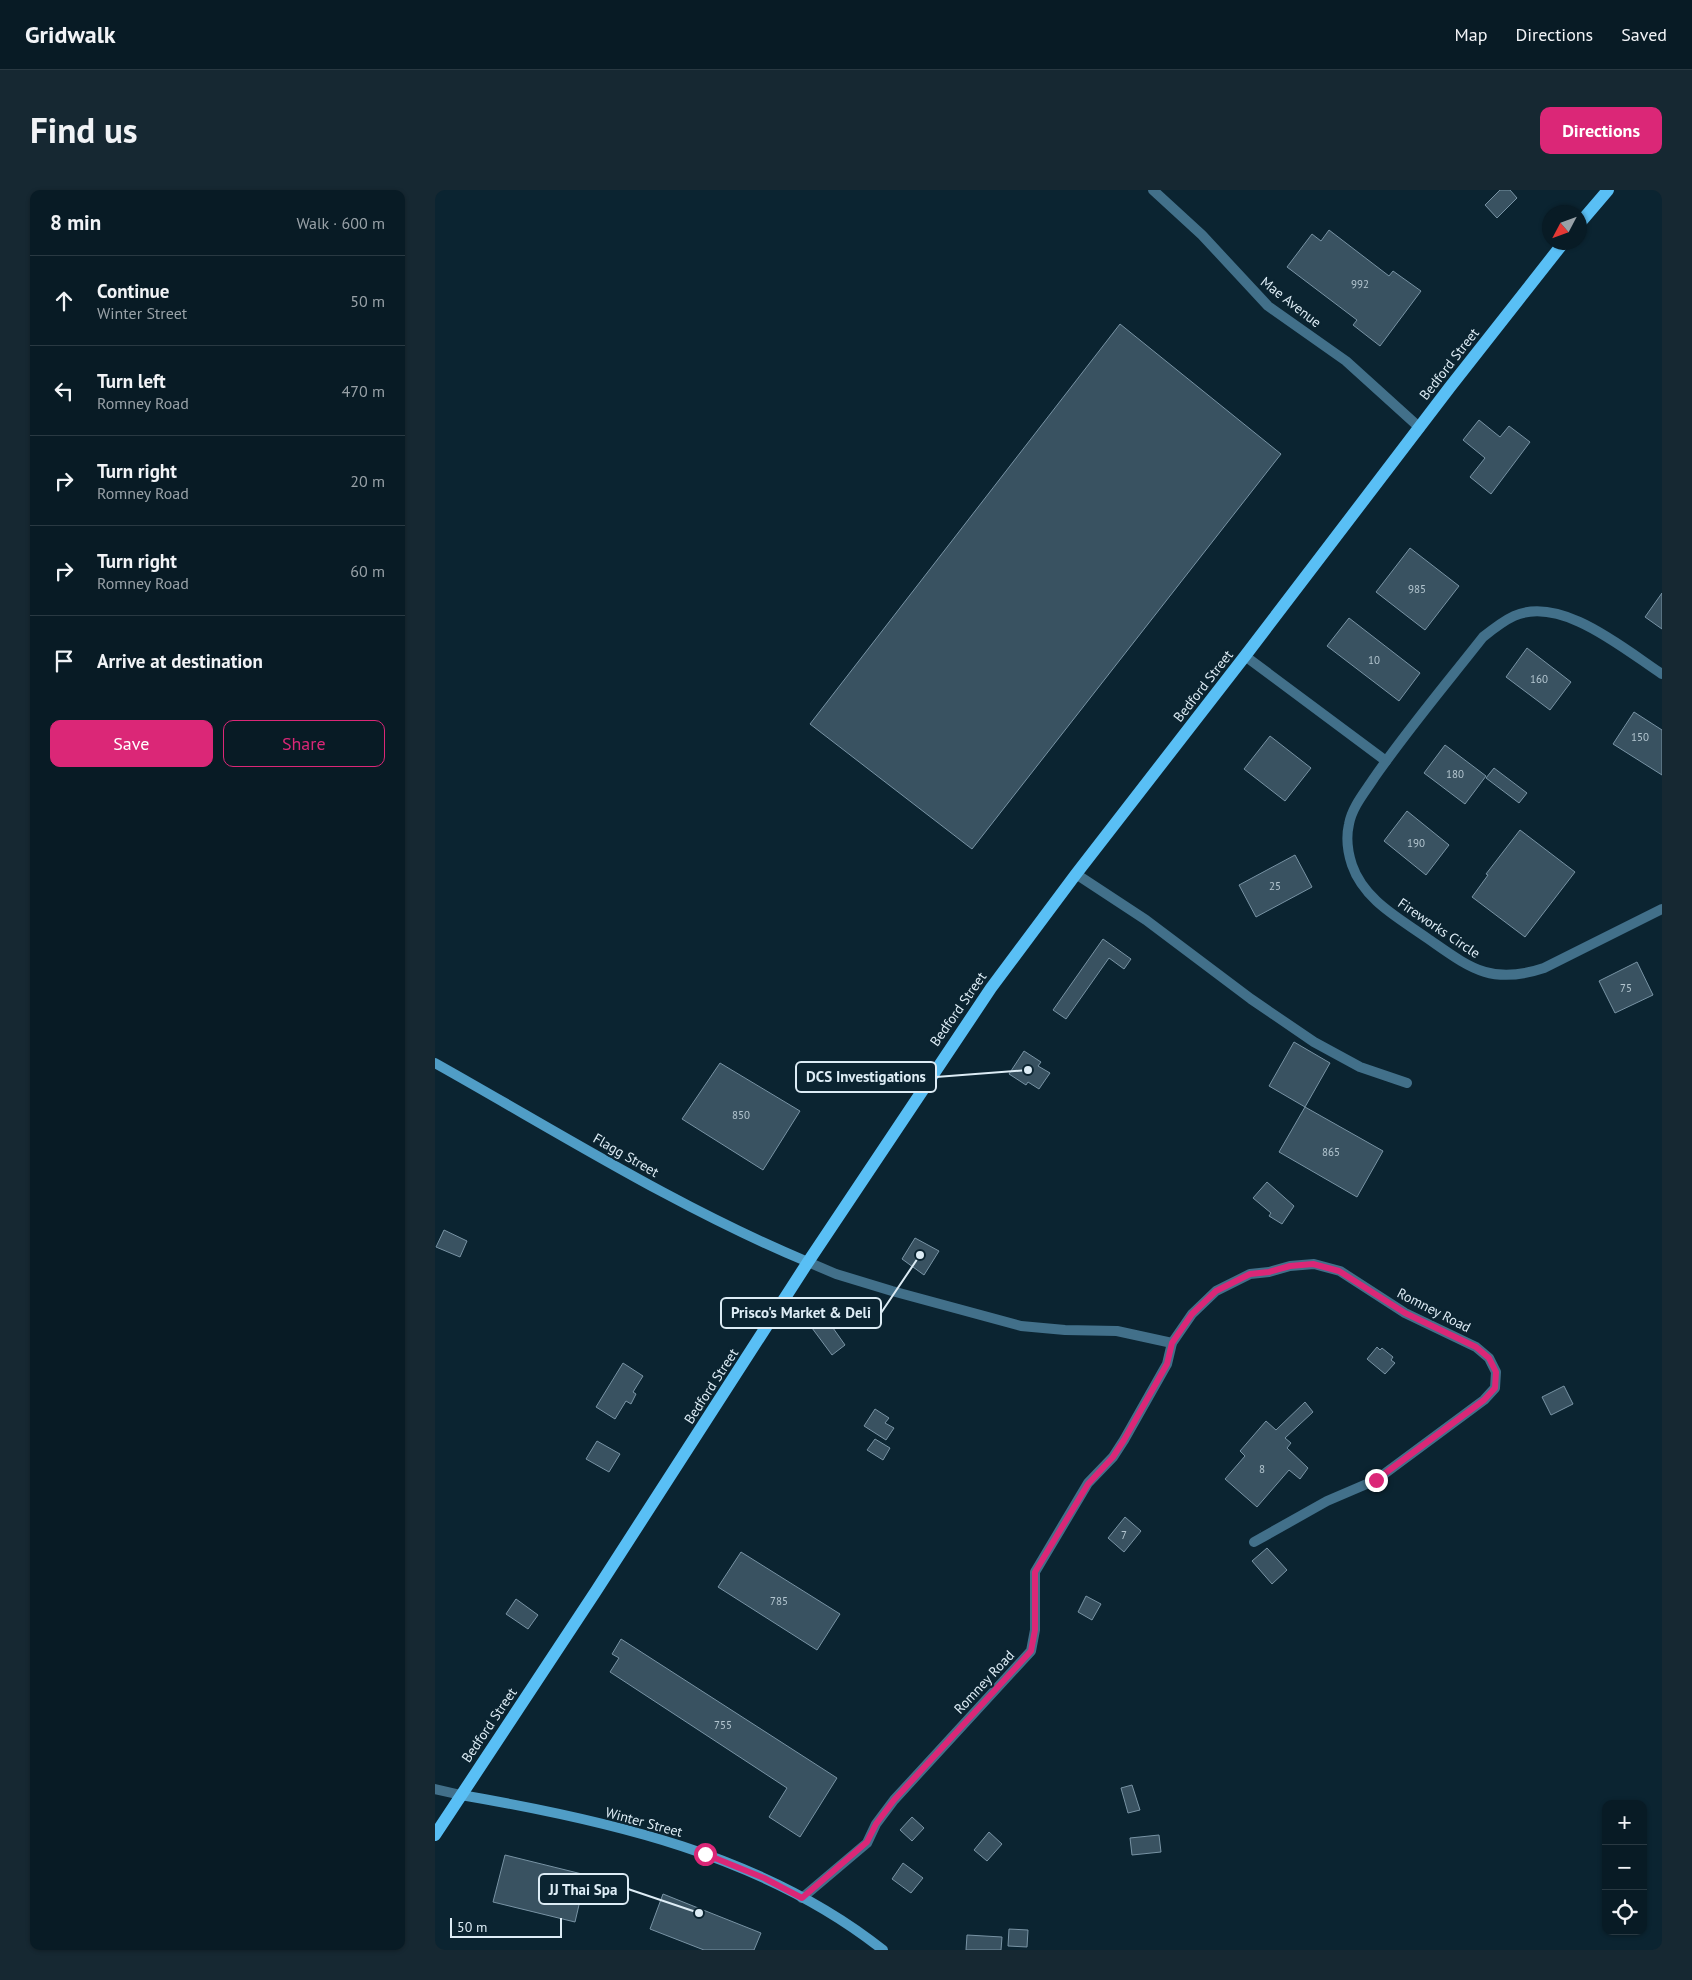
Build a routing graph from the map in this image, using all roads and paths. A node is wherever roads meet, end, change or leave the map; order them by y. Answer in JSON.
{"nodes":[{"id":1,"x":1153,"y":190,"type":"edge"},
{"id":2,"x":1609,"y":190,"type":"edge"},
{"id":3,"x":1587,"y":215,"type":"edge"},
{"id":4,"x":1559,"y":250,"type":"edge"},
{"id":5,"x":1420,"y":428,"type":"junction"},
{"id":6,"x":1245,"y":656,"type":"junction"},
{"id":7,"x":1662,"y":674,"type":"edge"},
{"id":8,"x":1386,"y":761,"type":"junction"},
{"id":9,"x":1075,"y":874,"type":"junction"},
{"id":10,"x":1662,"y":909,"type":"edge"},
{"id":11,"x":435,"y":1063,"type":"edge"},
{"id":12,"x":1407,"y":1083,"type":"dead end"},
{"id":13,"x":808,"y":1262,"type":"junction"},
{"id":14,"x":1172,"y":1343,"type":"junction"},
{"id":15,"x":1254,"y":1542,"type":"dead end"},
{"id":16,"x":435,"y":1789,"type":"edge"},
{"id":17,"x":461,"y":1794,"type":"junction"},
{"id":18,"x":435,"y":1835,"type":"edge"},
{"id":19,"x":802,"y":1898,"type":"junction"},
{"id":20,"x":883,"y":1950,"type":"edge"}],
"edges":[{"from":1,"to":5,"type":"street","name":"Mae Avenue"},
{"from":2,"to":3,"type":"main road"},
{"from":4,"to":5,"type":"main road","name":"Bedford Street"},
{"from":5,"to":6,"type":"main road","name":"Bedford Street"},
{"from":6,"to":8,"type":"street"},
{"from":6,"to":9,"type":"main road","name":"Bedford Street"},
{"from":7,"to":8,"type":"street","name":"Fireworks Circle"},
{"from":8,"to":10,"type":"street","name":"Fireworks Circle"},
{"from":9,"to":12,"type":"street"},
{"from":9,"to":13,"type":"main road","name":"Bedford Street"},
{"from":11,"to":13,"type":"street","name":"Flagg Street"},
{"from":13,"to":14,"type":"street"},
{"from":13,"to":17,"type":"main road","name":"Bedford Street"},
{"from":14,"to":15,"type":"street","name":"Romney Road"},
{"from":14,"to":19,"type":"street","name":"Romney Road"},
{"from":16,"to":17,"type":"street","name":"Winter Street"},
{"from":17,"to":18,"type":"main road","name":"Bedford Street"},
{"from":17,"to":19,"type":"street","name":"Winter Street"},
{"from":19,"to":20,"type":"street","name":"Winter Street"}]}
